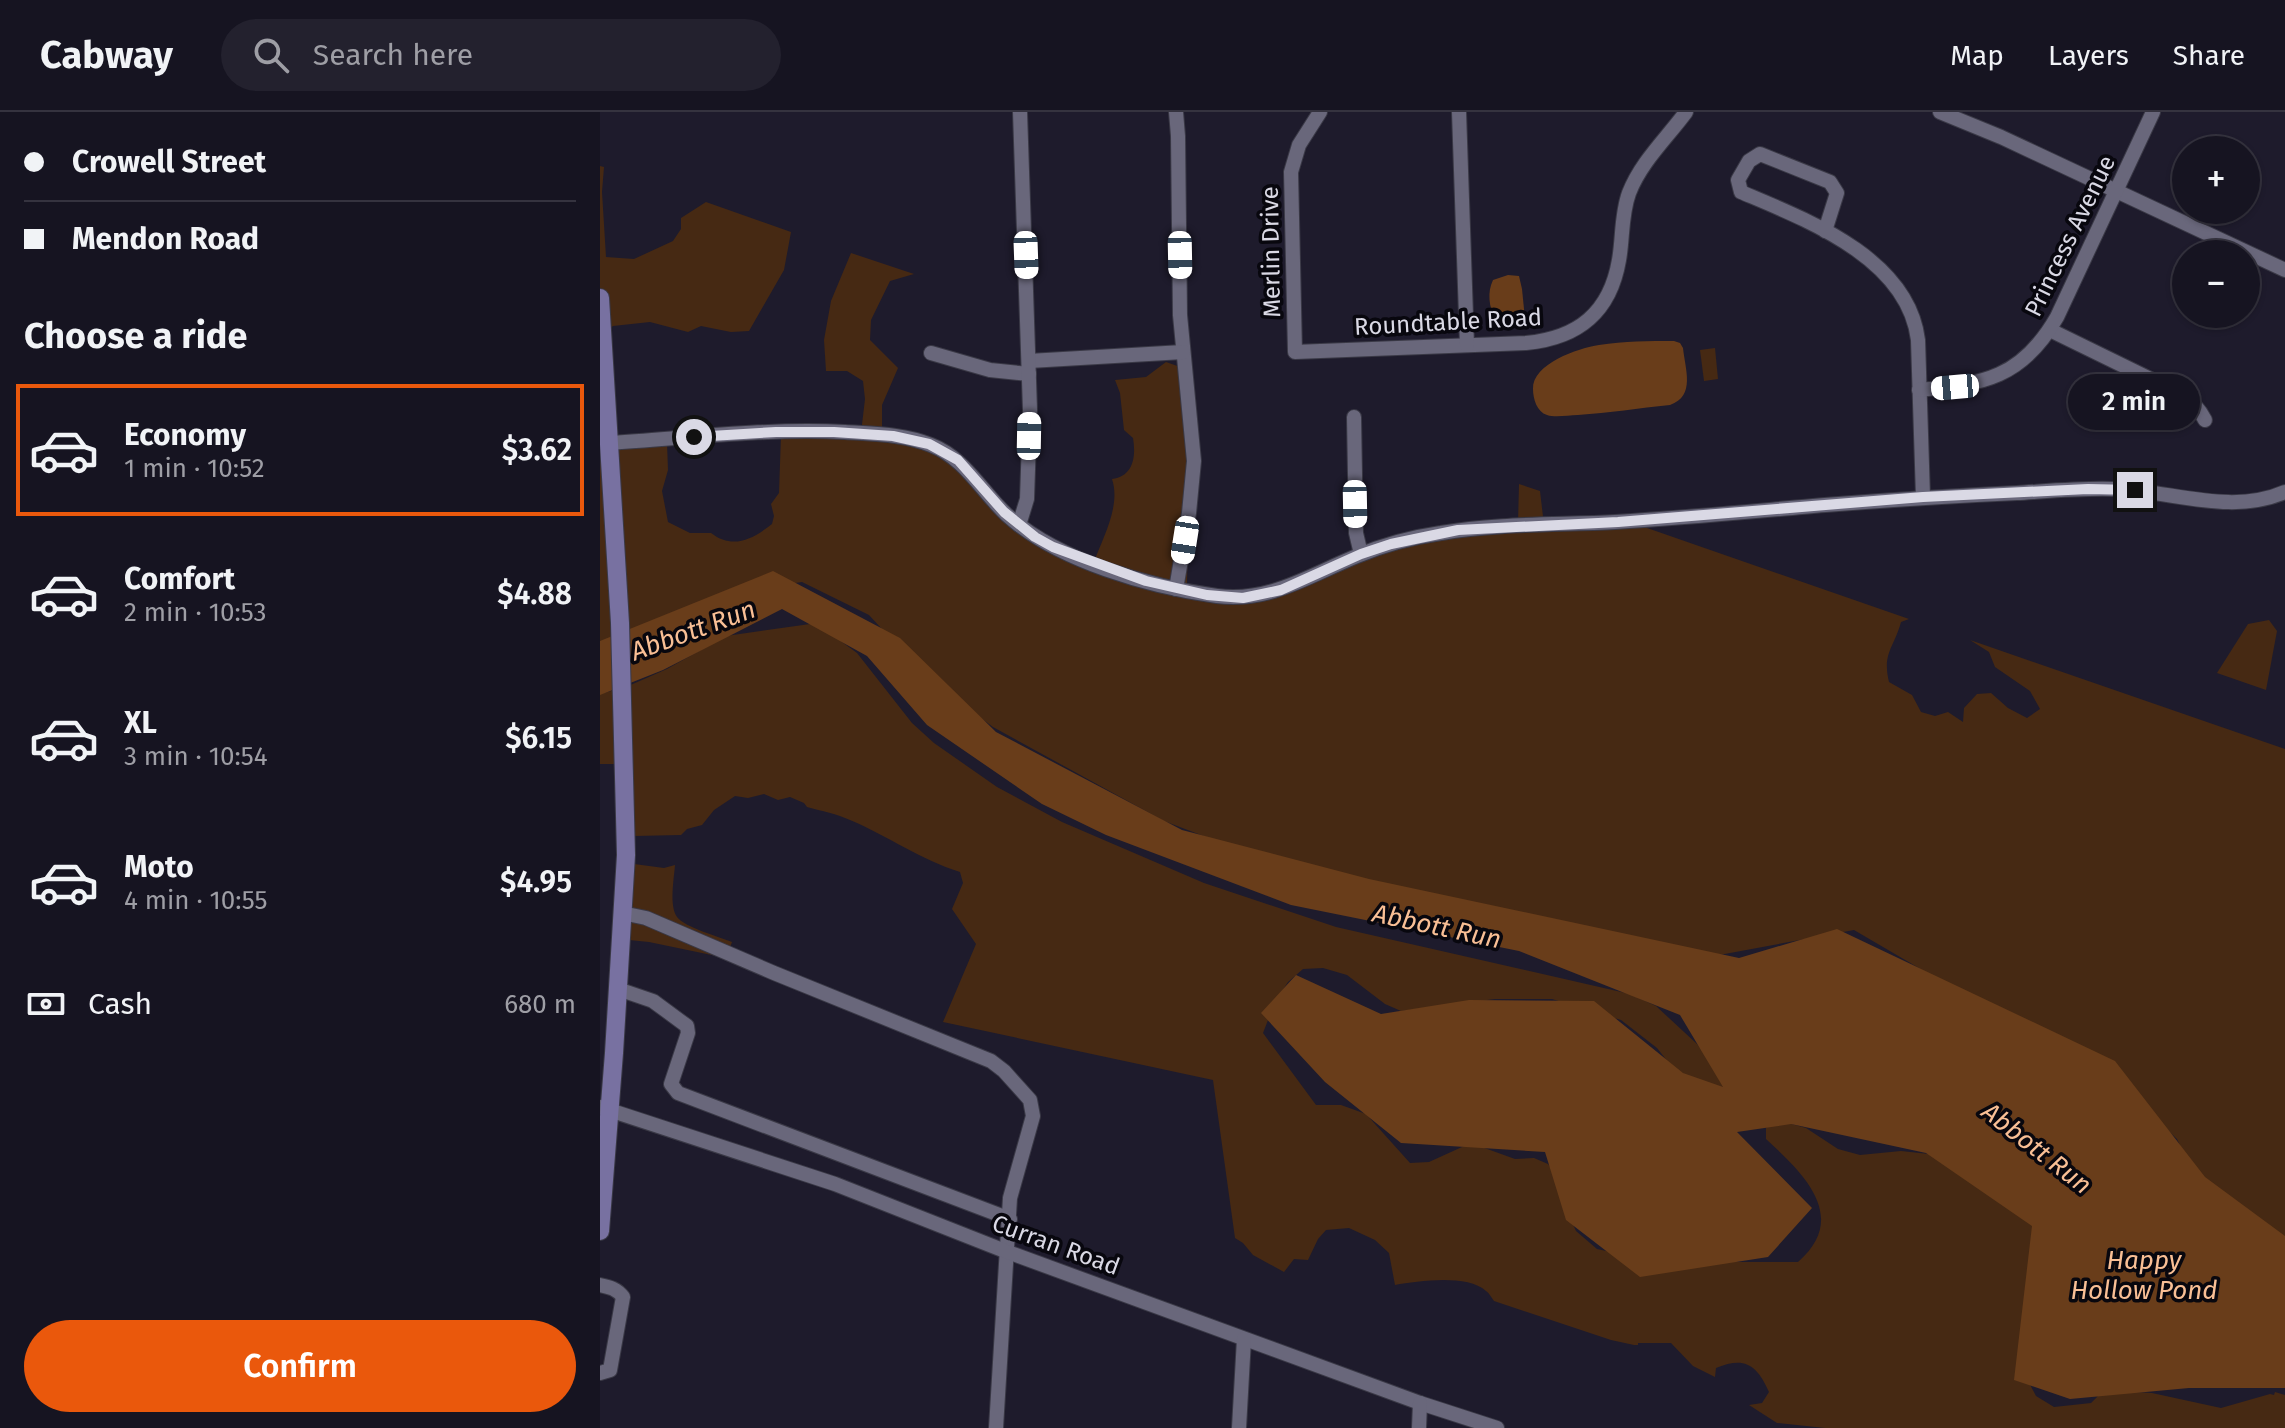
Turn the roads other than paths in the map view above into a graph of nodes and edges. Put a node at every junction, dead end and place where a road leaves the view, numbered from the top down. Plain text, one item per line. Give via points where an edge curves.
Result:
1 (1020, 112) edge
2 (1176, 112) edge
3 (1320, 112) edge
4 (1459, 112) edge
5 (1686, 112) edge
6 (1940, 112) edge
7 (2153, 112) edge
8 (2116, 191) junction
9 (1825, 231) junction
10 (2285, 270) edge
11 (600, 298) edge
12 (2050, 330) junction
13 (1467, 345) junction
14 (1183, 352) junction
15 (1295, 352) joint
16 (931, 353) dead end
17 (1029, 367) junction
18 (1919, 390) junction
19 (1354, 417) dead end
20 (2205, 420) dead end
21 (610, 443) junction
22 (2285, 492) edge
23 (1923, 497) junction
24 (1019, 525) junction
25 (1361, 554) junction
26 (1176, 589) junction
27 (622, 913) junction
28 (618, 989) junction
29 (605, 1109) edge
30 (1010, 1219) junction
31 (600, 1231) edge
32 (1005, 1251) junction
33 (600, 1285) edge
34 (1244, 1339) junction
35 (600, 1373) edge
36 (1420, 1403) junction
37 (996, 1428) edge
38 (1239, 1428) edge
39 (1419, 1428) edge
40 (1497, 1428) edge

1 - 17 street
2 - 14 street
3 - 15 street, Merlin Drive via 1299,145 1291,172
4 - 13 street
5 - 13 street, Roundtable Road via 1634,182 1625,207 1617,272 1591,319 1567,334 1540,341
6 - 8 street
7 - 8 street, Princess Avenue
8 - 10 street
8 - 12 street, Princess Avenue
9 - 9 street via 1837,193 1830,182 1760,154 1749,161 1738,180 1741,192
9 - 18 street via 1880,270 1911,312 1918,340
11 - 21 main road
12 - 18 street, Princess Avenue via 2019,364 1991,379
12 - 20 street via 2181,394
13 - 15 street, Roundtable Road
14 - 17 street
14 - 26 street via 1194,461
16 - 17 street via 990,370
17 - 24 street via 1027,499
18 - 23 street
19 - 25 street
21 - 24 street via 795,431 911,439 958,460
21 - 27 main road via 626,855
22 - 23 street via 2242,503 2112,489
23 - 25 street via 1458,530
24 - 26 street via 1069,554
25 - 26 street via 1262,596 1224,597
27 - 28 main road
27 - 30 street via 646,918 991,1061 1004,1071 1030,1100 1033,1116 1010,1198
28 - 29 main road
28 - 30 street via 653,1001 687,1026 671,1084 678,1093
29 - 31 main road
29 - 32 street, Curran Road via 835,1184
30 - 32 street
32 - 34 street, Curran Road
32 - 37 street
33 - 35 street via 623,1297 610,1370
34 - 36 street, Curran Road
34 - 38 street
36 - 39 street
36 - 40 street, Curran Road

